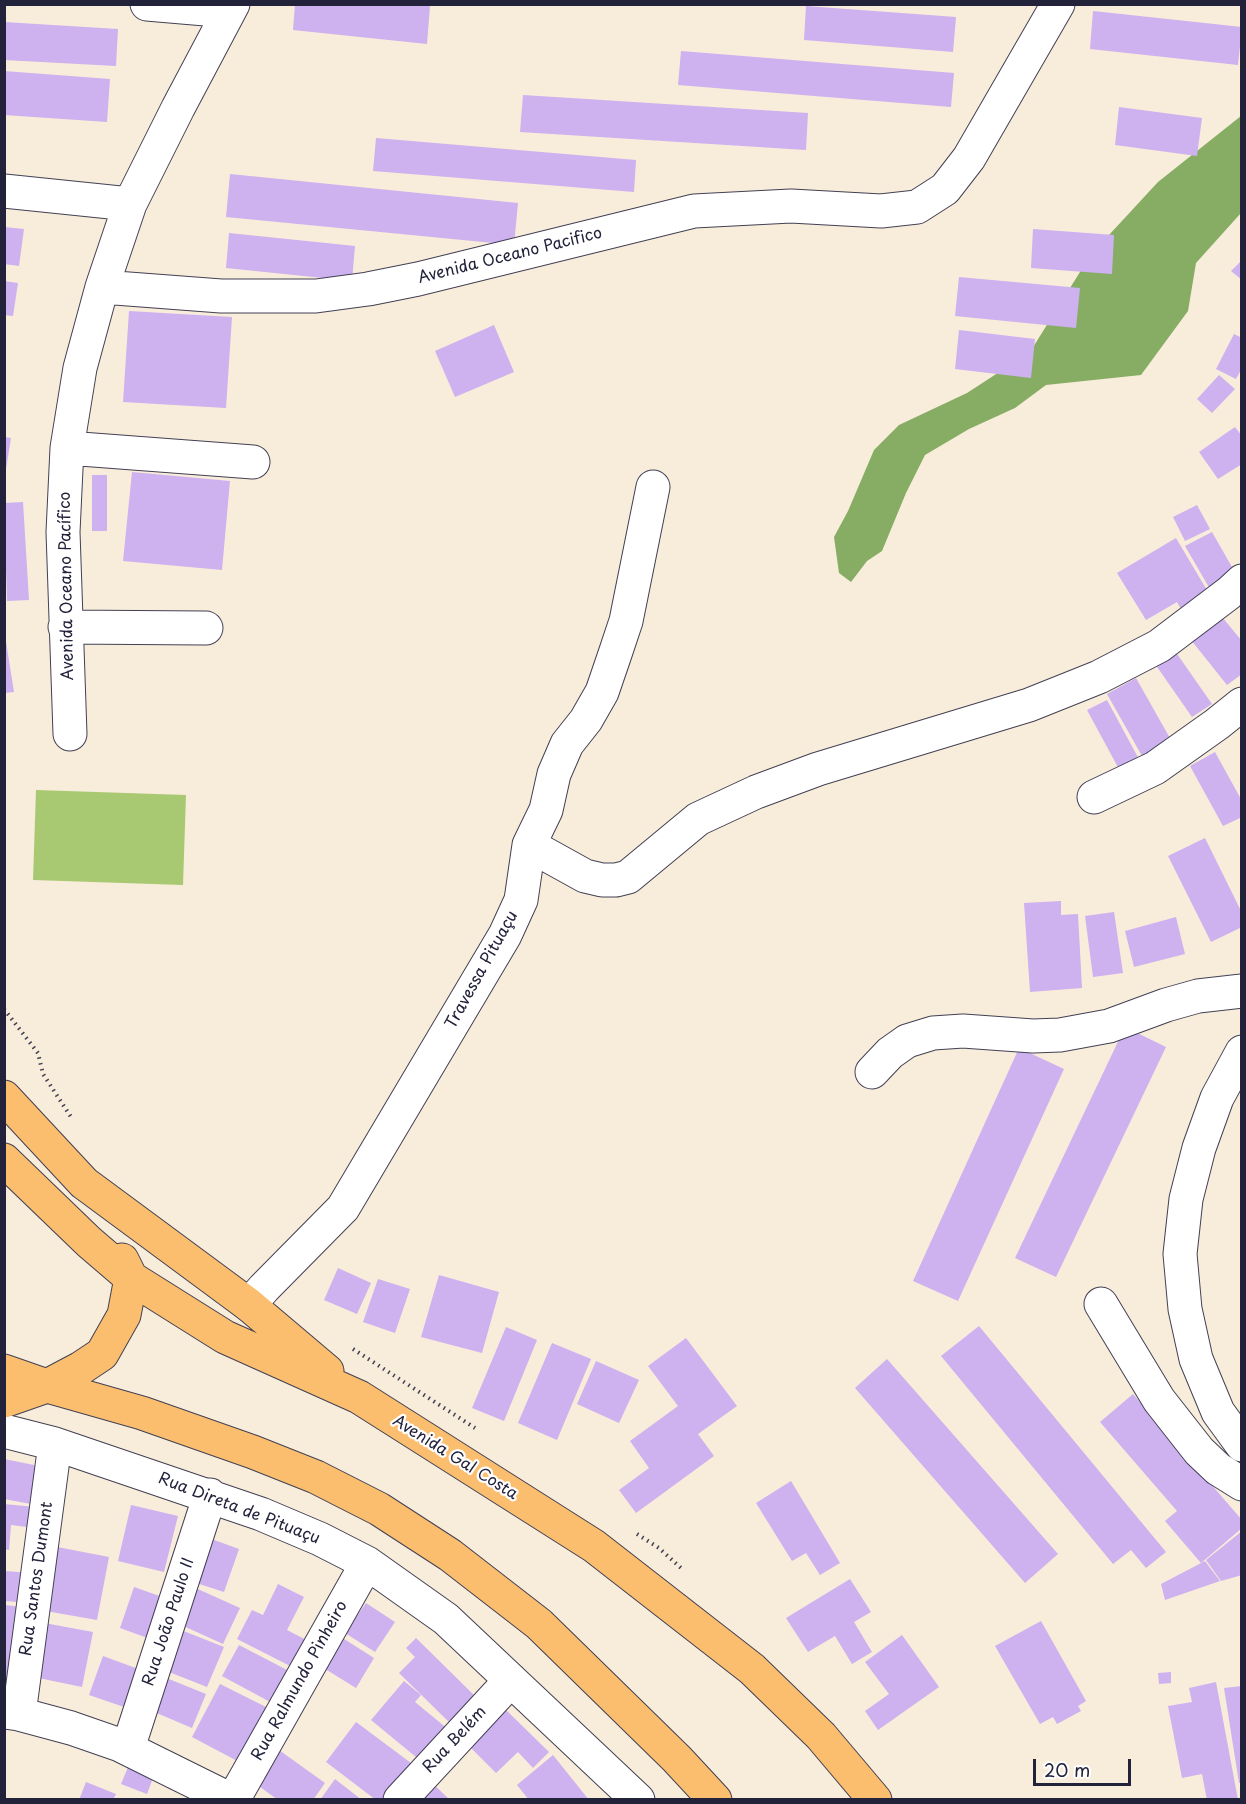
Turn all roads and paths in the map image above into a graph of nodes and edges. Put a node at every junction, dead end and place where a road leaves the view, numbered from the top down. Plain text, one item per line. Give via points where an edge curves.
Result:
1 (147, 4) edge
2 (1058, 4) edge
3 (231, 8) edge
4 (4, 191) edge
5 (130, 204) junction
6 (102, 287) junction
7 (68, 448) junction
8 (253, 462) dead end
9 (653, 487) dead end
10 (1242, 581) edge
11 (65, 627) junction
12 (206, 628) dead end
13 (1242, 704) edge
14 (70, 734) dead end
15 (1094, 797) dead end
16 (529, 845) junction
17 (1242, 991) edge
18 (4, 1009) edge
19 (1242, 1052) edge
20 (872, 1072) dead end
21 (4, 1097) edge
22 (76, 1125) dead end
23 (4, 1160) edge
24 (84, 1184) junction
25 (131, 1278) junction
26 (1101, 1304) dead end
27 (249, 1305) junction
28 (344, 1343) dead end
29 (4, 1371) edge
30 (47, 1386) junction
31 (359, 1397) junction
32 (4, 1401) edge
33 (4, 1431) edge
34 (479, 1431) dead end
35 (56, 1444) junction
36 (1242, 1445) edge
37 (1242, 1484) edge
38 (210, 1495) junction
39 (629, 1529) dead end
40 (367, 1563) junction
41 (685, 1572) dead end
42 (511, 1680) junction
43 (12, 1713) edge
44 (128, 1748) junction
45 (632, 1798) edge
46 (232, 1800) edge
47 (399, 1800) edge
48 (716, 1800) edge
49 (875, 1800) edge

1 - 3 street
2 - 6 street, Avenida Oceano Pacifico via 969,158 945,189 917,207 881,211 791,206 694,211 418,279 316,296 221,296
3 - 5 street, Avenida Oceano Pacífico
4 - 5 street
5 - 6 street, Avenida Oceano Pacífico
6 - 7 street, Avenida Oceano Pacífico via 80,368
7 - 8 street
7 - 11 street, Avenida Oceano Pacífico via 63,532
9 - 16 street, Travessa Pituaçu via 626,621 606,682 586,720 567,744 554,774 546,810
10 - 16 street via 1159,646 1100,677 1029,705 756,792 698,819 628,877 602,880 585,876
11 - 12 street
11 - 14 street, Avenida Oceano Pacífico
13 - 15 street via 1155,768
16 - 27 street, Travessa Pituaçu via 521,900 505,935 343,1208
17 - 20 street via 1198,996 1109,1026 1060,1035 933,1033 907,1041
18 - 22 path via 38,1053 43,1074
19 - 36 street via 1217,1098 1199,1148 1186,1199 1180,1254 1185,1309 1196,1359 1218,1412
21 - 24 main road
23 - 25 main road, Avenida Gal Costa
24 - 25 main road
24 - 27 main road
25 - 30 main road via 124,1315 102,1354
25 - 31 main road, Avenida Gal Costa via 225,1336
26 - 37 street via 1159,1400 1199,1451
27 - 31 main road
28 - 34 path
29 - 30 main road
30 - 32 main road
30 - 48 main road via 142,1413 253,1452 316,1477 379,1509 450,1555 539,1624
31 - 49 main road, Avenida Gal Costa via 594,1546 678,1611 752,1669 821,1736
33 - 35 street, Rua Direta de Pituaçu
35 - 38 street, Rua Direta de Pituaçu
35 - 43 street, Rua Santos Dumont
38 - 40 street, Rua Direta de Pituaçu via 311,1535
38 - 44 street, Rua João Paulo II
39 - 41 path via 659,1548
40 - 42 street, Rua Direta de Pituaçu via 446,1619
40 - 46 street, Rua Ralmundo Pinheiro
42 - 45 street, Rua Direta de Pituaçu
42 - 47 street, Rua Belém
43 - 44 street
44 - 46 street

